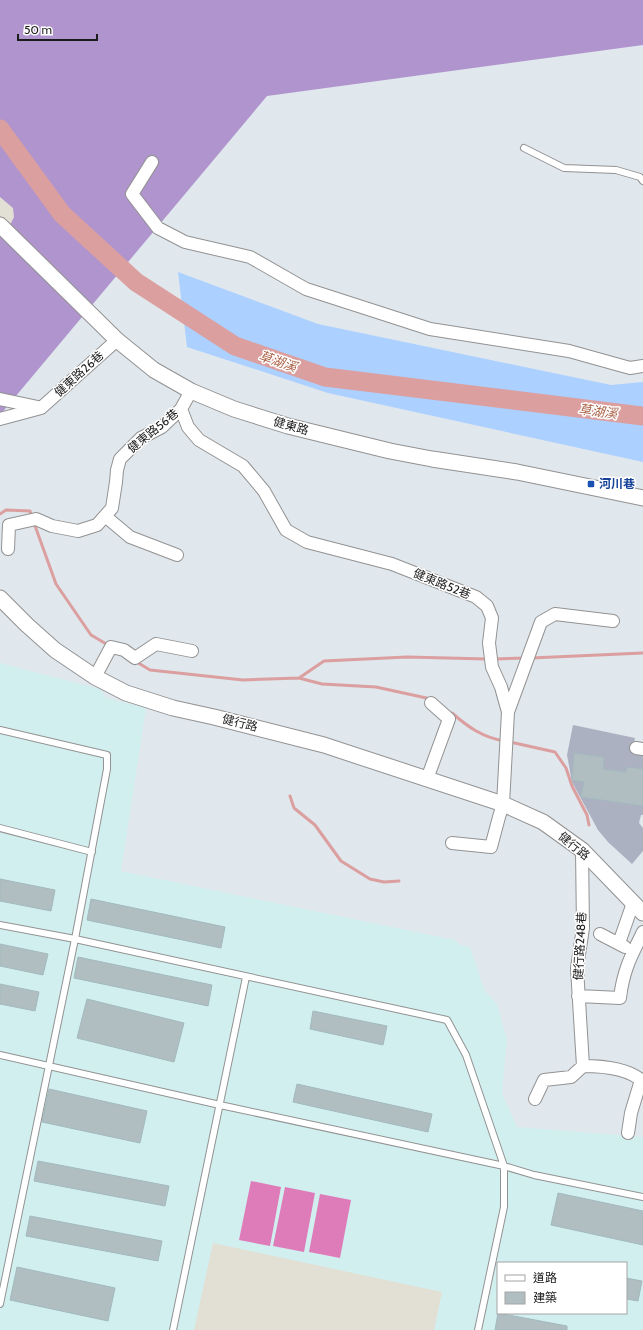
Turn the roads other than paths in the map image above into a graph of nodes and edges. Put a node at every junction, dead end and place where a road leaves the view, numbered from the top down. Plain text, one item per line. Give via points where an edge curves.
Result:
1 (524, 148) dead end
2 (152, 162) dead end
3 (643, 181) edge
4 (0, 225) edge
5 (117, 340) junction
6 (643, 366) edge
7 (191, 391) junction
8 (0, 399) edge
9 (41, 408) junction
10 (181, 409) junction
11 (0, 419) edge
12 (643, 498) edge
13 (105, 516) junction
14 (8, 549) dead end
15 (177, 555) dead end
16 (0, 598) edge
17 (613, 621) dead end
18 (192, 651) dead end
19 (95, 677) junction
20 (431, 703) dead end
21 (508, 712) junction
22 (0, 730) edge
23 (427, 779) junction
24 (504, 804) junction
25 (0, 828) edge
26 (452, 843) dead end
27 (582, 850) junction
28 (92, 852) junction
29 (638, 908) edge
30 (0, 925) edge
31 (643, 932) edge
32 (600, 934) dead end
33 (75, 939) junction
34 (619, 943) junction
35 (633, 952) junction
36 (246, 977) junction
37 (578, 996) junction
38 (0, 1055) edge
39 (49, 1066) junction
40 (583, 1066) junction
41 (642, 1081) edge
42 (535, 1100) dead end
43 (220, 1105) junction
44 (637, 1114) edge
45 (628, 1133) dead end
46 (504, 1166) junction
47 (643, 1197) edge
48 (0, 1304) edge
49 (172, 1330) edge
50 (478, 1330) edge

1 - 3 lane via 564,168 616,170 640,177
2 - 6 street via 132,194 158,228 184,242 250,257 306,289 430,329 569,350 630,368
4 - 5 street, 健東路
5 - 7 street, 健東路 via 154,370
5 - 9 street, 健東路26巷
7 - 10 street, 健東路56巷
7 - 12 street, 健東路 via 234,409 288,426 390,451 432,460 517,472
8 - 9 street
9 - 11 street, 健東路26巷
10 - 13 street, 健東路56巷 via 162,427 141,438 120,459 112,508
10 - 21 street, 健東路52巷 via 188,427 199,440 243,466 264,491 286,530 307,542 392,564 476,597 487,606 492,618 489,643 492,667
13 - 14 street, 健東路56巷 via 97,525 78,531 52,526 36,519 9,525
13 - 15 street via 130,537
16 - 19 street, 健行路 via 50,647
17 - 21 street via 554,614 541,622
18 - 19 street via 156,644 136,658 124,650 111,647
19 - 23 street, 健行路 via 126,693 147,700 324,745
20 - 23 street via 449,719
21 - 24 street
22 - 28 lane via 107,755 107,769
23 - 24 street, 健行路
24 - 26 street via 491,846
24 - 27 street, 健行路 via 543,822
25 - 28 lane
27 - 29 street, 健行路
27 - 37 street, 健行路248巷 via 583,928 577,968
28 - 33 lane
29 - 34 street, 健行路
30 - 33 lane
31 - 35 street
32 - 34 street
33 - 36 lane
33 - 39 lane
34 - 35 street
35 - 37 street via 627,965 620,998
36 - 43 lane
36 - 46 lane via 447,1020 466,1055
37 - 40 street, 健行路248巷
38 - 39 lane
39 - 43 lane
39 - 48 lane
40 - 41 street via 600,1066 629,1073
40 - 42 street via 571,1077 544,1080
41 - 44 street
43 - 46 lane
43 - 49 lane
44 - 45 street
46 - 47 lane via 534,1176
46 - 50 lane via 504,1207

